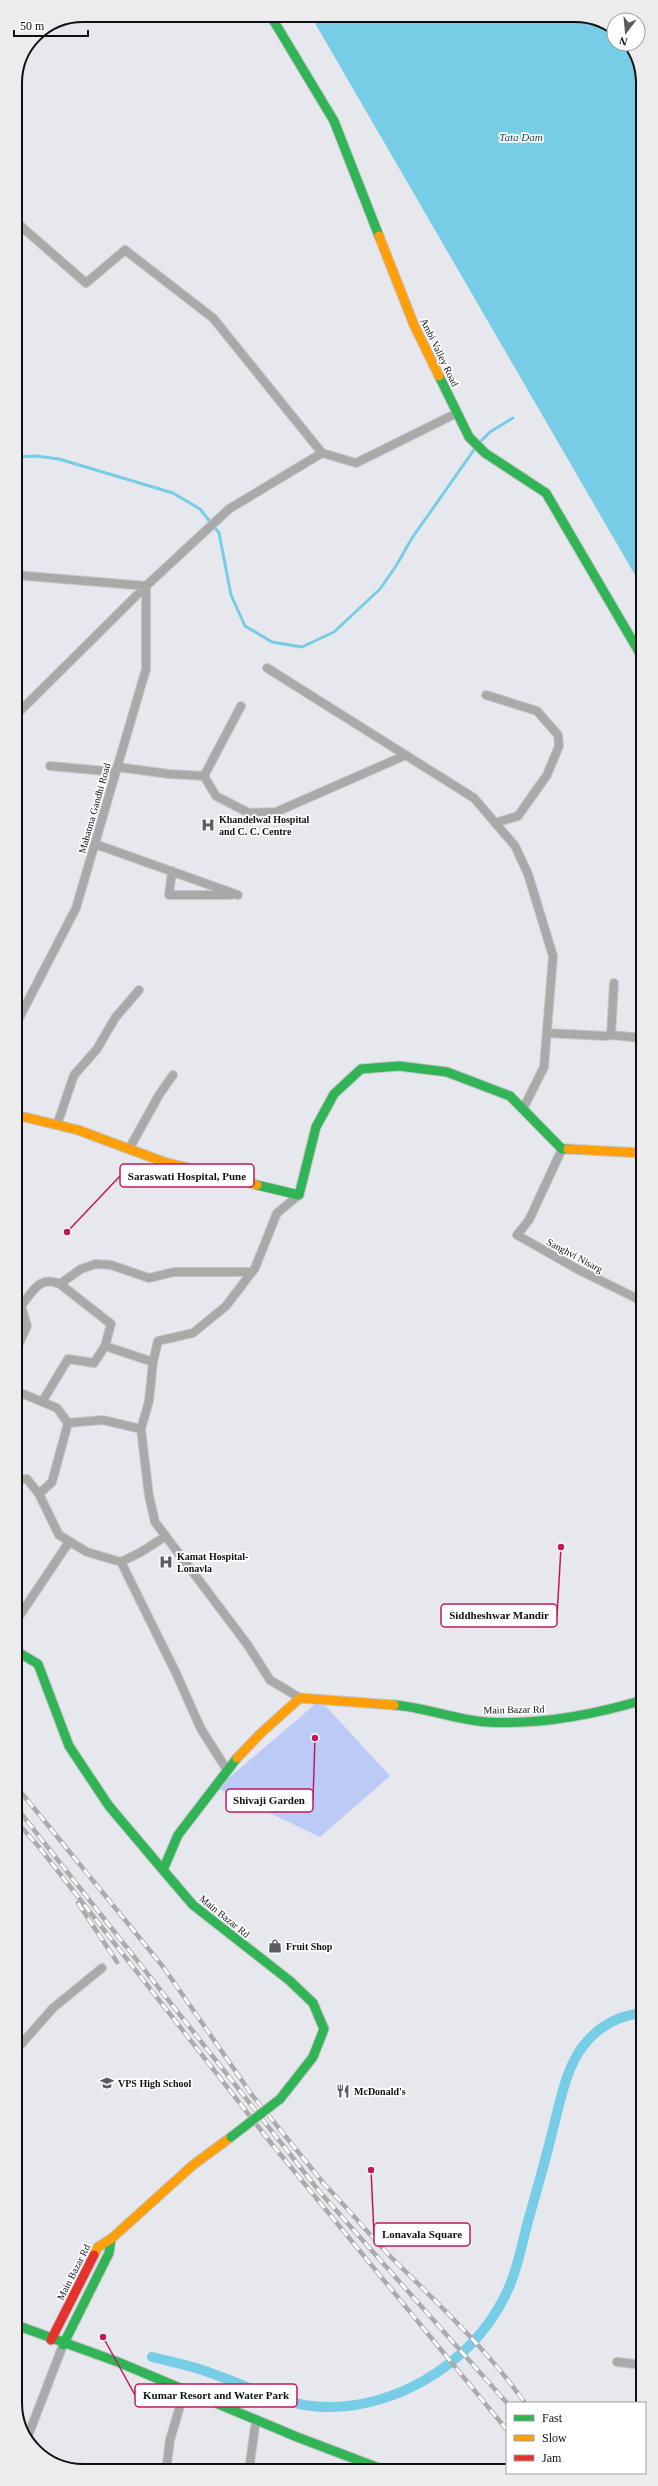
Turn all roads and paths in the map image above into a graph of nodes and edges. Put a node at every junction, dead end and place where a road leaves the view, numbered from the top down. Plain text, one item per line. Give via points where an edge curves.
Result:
1 (274, 22) edge
2 (22, 227) edge
3 (458, 413) junction
4 (322, 453) junction
5 (22, 576) edge
6 (146, 586) junction
7 (636, 647) edge
8 (267, 668) dead end
9 (486, 695) dead end
10 (241, 706) dead end
11 (22, 709) edge
12 (406, 755) junction
13 (50, 766) dead end
14 (117, 769) junction
15 (204, 776) junction
16 (495, 823) junction
17 (95, 844) junction
18 (172, 872) junction
19 (614, 983) dead end
20 (139, 990) dead end
21 (22, 1012) edge
22 (547, 1033) junction
23 (611, 1035) junction
24 (636, 1037) edge
25 (173, 1075) dead end
26 (523, 1109) junction
27 (22, 1116) edge
28 (57, 1125) junction
29 (129, 1149) junction
30 (562, 1149) junction
31 (636, 1153) edge
32 (299, 1195) junction
33 (252, 1272) junction
34 (60, 1284) junction
35 (636, 1298) edge
36 (22, 1301) edge
37 (22, 1312) edge
38 (22, 1337) edge
39 (106, 1346) junction
40 (153, 1362) junction
41 (22, 1394) edge
42 (42, 1402) junction
43 (68, 1423) junction
44 (141, 1429) junction
45 (22, 1479) edge
46 (39, 1494) junction
47 (166, 1536) junction
48 (69, 1542) junction
49 (121, 1562) junction
50 (22, 1612) edge
51 (22, 1655) edge
52 (300, 1698) junction
53 (636, 1702) edge
54 (227, 1770) junction
55 (163, 1870) junction
56 (102, 1968) dead end
57 (22, 2043) edge
58 (111, 2239) junction
59 (22, 2327) edge
60 (22, 2332) edge
61 (52, 2338) junction
62 (64, 2343) junction
63 (617, 2362) dead end
64 (636, 2364) edge
65 (183, 2396) junction
66 (256, 2427) junction
67 (30, 2432) edge
68 (167, 2464) edge
69 (250, 2464) edge
70 (347, 2464) edge
71 (368, 2464) edge

1 - 3 main road, Ambi Valley Road via 334,121 414,325
2 - 4 street via 86,283 125,250 213,318
3 - 4 street via 356,463
3 - 7 main road, Ambi Valley Road via 469,437 485,453 546,493
4 - 6 street via 229,509
5 - 6 street
6 - 11 street
6 - 14 street, Mahatma Gandhi Road via 146,668
8 - 12 street
9 - 16 street via 537,711 558,735 559,746 547,775 518,816
10 - 15 street
12 - 15 street via 276,812 249,813 216,796
12 - 16 street via 474,798
13 - 14 street
14 - 15 street
14 - 17 street, Mahatma Gandhi Road
16 - 22 street via 515,846 528,874 553,956
17 - 18 street
17 - 21 street, Mahatma Gandhi Road via 76,908
18 - 18 street via 194,879 238,895 169,895
19 - 23 street
20 - 28 street via 115,1018 96,1049 74,1075
22 - 23 street
22 - 26 street via 544,1067
23 - 24 street
25 - 29 street
26 - 30 main road
26 - 32 main road via 510,1096 446,1072 399,1066 361,1069 334,1094 316,1127
27 - 28 main road
28 - 29 main road
29 - 32 main road via 164,1162
30 - 31 main road
30 - 35 street, Sanghvi Nisarg via 529,1220 517,1235
32 - 33 street via 277,1213
33 - 34 street via 174,1272 149,1278 111,1265 96,1264 81,1270
33 - 40 street via 226,1306 194,1333 158,1340
34 - 36 street via 53,1281 39,1284
34 - 39 street via 112,1324
37 - 38 street via 27,1326
39 - 40 street
39 - 42 street via 94,1362 68,1359 58,1371
40 - 44 street via 149,1401
41 - 42 street
42 - 43 street via 57,1408
43 - 44 street via 103,1420
43 - 46 street via 52,1482
44 - 47 street via 149,1496 155,1522
45 - 46 street via 27,1479
46 - 48 street via 59,1535
47 - 49 street
47 - 52 street via 247,1644 270,1680
48 - 49 street via 86,1552
48 - 50 street
49 - 54 street via 201,1729
51 - 55 main road via 38,1664 69,1746 109,1806
52 - 53 main road, Main Bazar Rd via 407,1706 486,1722 544,1721 619,1708
52 - 54 main road via 241,1753
54 - 55 main road via 217,1788 183,1825
55 - 58 main road, Main Bazar Rd, bridge via 193,1905 290,1981 313,2003 324,2029 313,2057 280,2099 193,2165
56 - 57 street via 53,2008
58 - 61 main road, Main Bazar Rd via 98,2247
58 - 62 main road via 109,2253
59 - 61 main road
60 - 61 main road
61 - 62 main road
62 - 65 main road
62 - 67 street
62 - 71 main road
63 - 64 street
65 - 66 main road
65 - 68 street via 170,2440
66 - 69 street
66 - 70 main road

